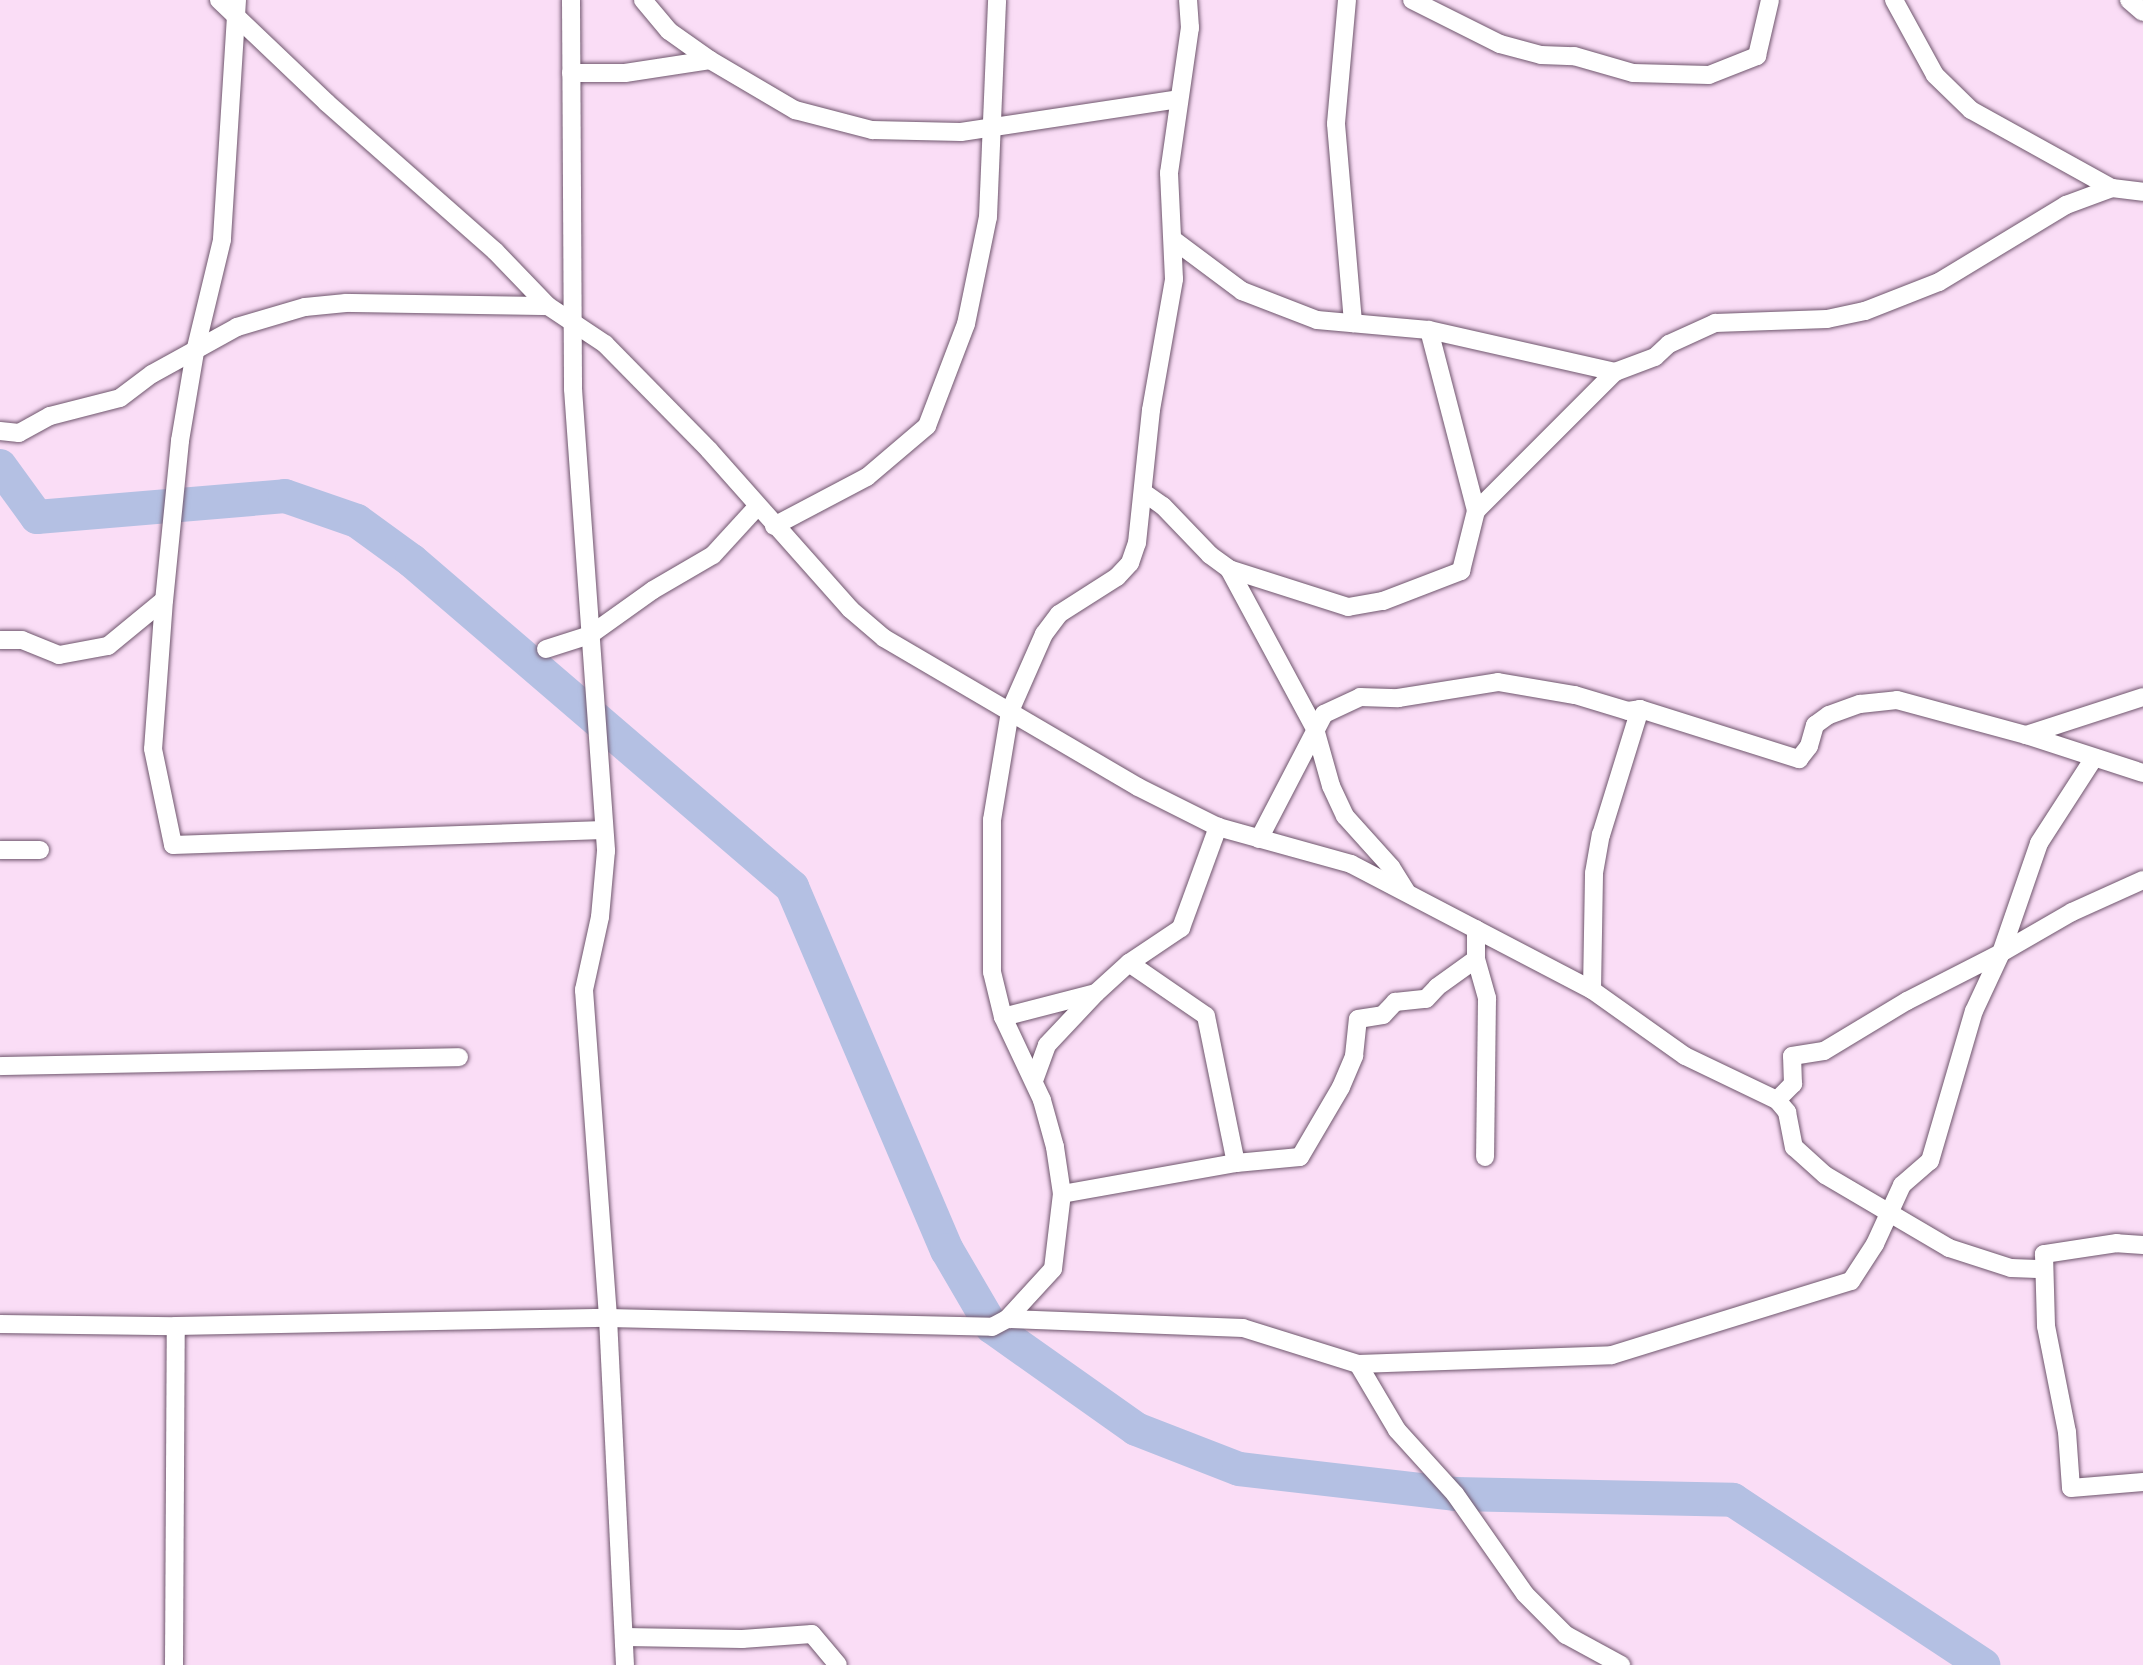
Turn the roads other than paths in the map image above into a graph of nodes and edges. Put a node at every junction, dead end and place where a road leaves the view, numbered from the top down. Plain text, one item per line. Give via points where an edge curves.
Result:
1 (219, 0) edge
2 (571, 0) edge
3 (643, 0) edge
4 (997, 0) edge
5 (1188, 0) edge
6 (1347, 0) edge
7 (1412, 0) edge
8 (1770, 0) edge
9 (1894, 0) edge
10 (2129, 0) edge
11 (236, 9) edge
12 (2143, 12) edge
13 (710, 60) junction
14 (571, 73) junction
15 (1179, 99) junction
16 (993, 127) junction
17 (2112, 188) junction
18 (2143, 192) edge
19 (1175, 241) junction
20 (548, 306) junction
21 (1353, 323) junction
22 (573, 324) junction
23 (1429, 330) junction
24 (195, 352) junction
25 (1615, 372) junction
26 (0, 431) edge
27 (1143, 492) junction
28 (757, 507) junction
29 (1476, 511) junction
30 (774, 526) junction
31 (1229, 569) junction
32 (164, 600) junction
33 (590, 635) junction
34 (0, 640) edge
35 (546, 649) dead end
36 (2142, 692) edge
37 (1640, 709) junction
38 (1010, 711) junction
39 (1315, 729) junction
40 (2026, 735) junction
41 (2094, 758) junction
42 (2143, 773) edge
43 (1218, 827) junction
44 (604, 830) junction
45 (1259, 839) junction
46 (0, 850) edge
47 (40, 850) dead end
48 (2143, 880) edge
49 (1406, 891) junction
50 (1476, 929) junction
51 (2001, 953) junction
52 (1476, 959) junction
53 (1129, 963) junction
54 (1592, 990) junction
55 (1096, 993) junction
56 (1003, 1017) junction
57 (459, 1057) dead end
58 (0, 1066) edge
59 (1035, 1078) junction
60 (1777, 1100) junction
61 (1485, 1157) dead end
62 (1236, 1163) junction
63 (1062, 1194) junction
64 (1889, 1210) junction
65 (2143, 1245) edge
66 (2044, 1269) junction
67 (608, 1318) junction
68 (1007, 1319) junction
69 (0, 1324) edge
70 (176, 1326) junction
71 (1358, 1364) junction
72 (2143, 1482) edge
73 (625, 1637) junction
74 (174, 1665) edge
75 (625, 1665) edge
76 (838, 1665) edge
77 (1621, 1665) edge

1 - 11 street
2 - 14 street
3 - 13 street via 669,31
4 - 16 street
5 - 15 street via 1190,28
6 - 21 street via 1336,124
7 - 8 street via 1500,44 1541,55 1574,56 1633,73 1709,75 1757,56
9 - 17 street via 1935,75 1971,110
10 - 12 street
11 - 20 street
11 - 24 street via 222,240
13 - 14 street via 625,73
13 - 16 street via 795,110 872,130 961,132
14 - 22 street
15 - 16 street
15 - 19 street via 1169,173
16 - 30 street via 988,217 966,324 927,426 867,477
17 - 18 street
17 - 25 street via 2066,205 1939,282 1865,311 1827,319 1715,323 1669,344 1655,357
19 - 21 street via 1242,291 1317,320
19 - 27 street
20 - 22 street
20 - 24 street via 305,307 253,320
21 - 23 street
22 - 28 street via 605,344
22 - 33 street
23 - 25 street
23 - 29 street
24 - 26 street via 120,398 50,416 19,433
24 - 32 street via 173,492
25 - 29 street
27 - 31 street
27 - 38 street via 1142,522 1130,563 1059,614 1044,634
28 - 30 street
28 - 33 street via 713,555
29 - 31 street via 1461,571 1383,601 1348,607
30 - 38 street via 884,638
31 - 39 street
32 - 34 street via 108,646 59,655 22,640
32 - 44 street via 153,749 173,845
33 - 35 street
33 - 44 street
36 - 40 street
37 - 39 street via 1628,711 1575,695 1498,682 1398,698 1360,697 1324,714
37 - 40 street via 1799,759 1815,725 1829,715 1860,704 1897,700
37 - 54 street via 1594,873
38 - 43 street via 1138,787
38 - 56 street via 992,820 992,972
39 - 45 street
39 - 49 street via 1345,816
40 - 41 street
41 - 42 street
41 - 51 street via 2039,843
43 - 45 street
43 - 53 street via 1181,928
44 - 67 street via 605,880 584,990
45 - 49 street via 1351,864
46 - 47 street
48 - 51 street via 2072,912
49 - 50 street
50 - 52 street
50 - 54 street
51 - 60 street via 1824,1051 1792,1056 1793,1084
51 - 64 street via 1974,1011 1930,1161 1902,1185
52 - 61 street via 1487,998
52 - 62 street via 1426,999 1395,1002 1383,1015 1358,1019 1354,1056 1300,1157
53 - 55 street
53 - 62 street via 1206,1016
54 - 60 street via 1685,1056
55 - 56 street
55 - 59 street via 1047,1045
56 - 59 street
57 - 58 street
59 - 63 street
60 - 64 street via 1787,1112 1794,1147 1825,1175
62 - 63 street
63 - 68 street via 1053,1269
64 - 66 street via 1949,1248 2011,1268
64 - 71 street via 1851,1281 1612,1355
65 - 66 street via 2117,1243 2044,1254
66 - 72 street via 2046,1326 2067,1432 2071,1488
67 - 68 street via 992,1327
67 - 70 street
67 - 73 street
68 - 71 street via 1243,1328
69 - 70 street
70 - 74 street
71 - 77 street via 1397,1430 1455,1494 1525,1594 1566,1635
73 - 75 street
73 - 76 street via 812,1634

